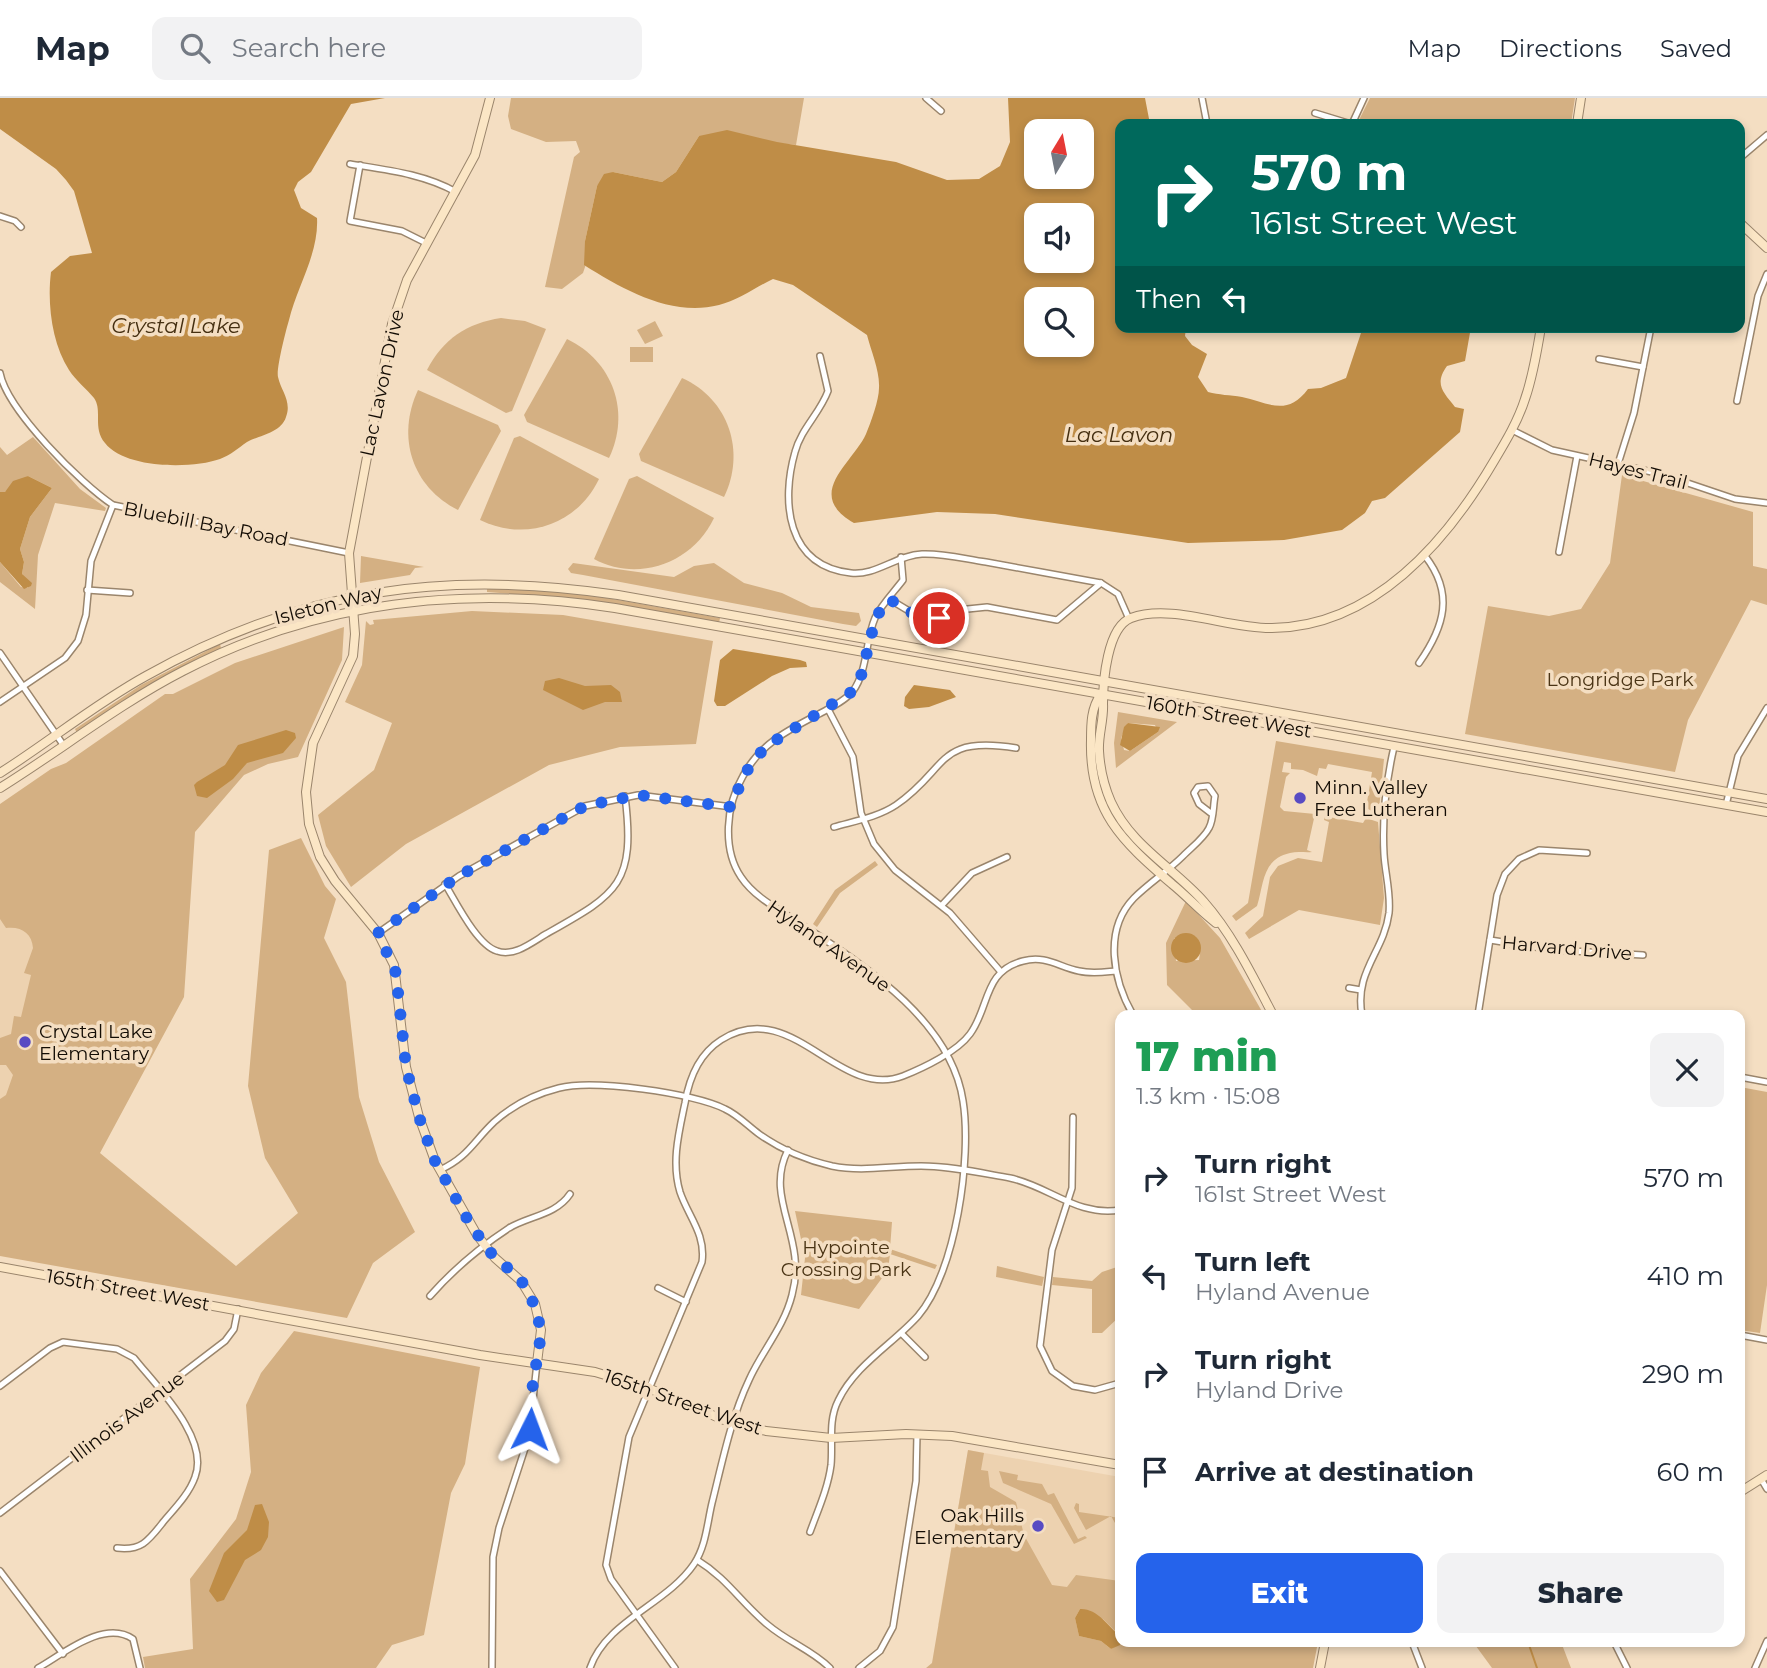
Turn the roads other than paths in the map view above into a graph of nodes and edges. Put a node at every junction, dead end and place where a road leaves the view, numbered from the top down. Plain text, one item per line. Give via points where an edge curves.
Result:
1 (490, 98) edge
2 (926, 98) edge
3 (1202, 98) edge
4 (1364, 98) edge
5 (1581, 98) edge
6 (941, 111) dead end
7 (1315, 113) dead end
8 (1206, 119) edge
9 (1335, 119) edge
10 (1354, 119) edge
11 (1578, 119) edge
12 (1767, 135) edge
13 (1745, 154) edge
14 (350, 164) dead end
15 (360, 165) junction
16 (456, 192) junction
17 (0, 216) edge
18 (21, 227) dead end
19 (1745, 228) edge
20 (426, 243) junction
21 (1767, 248) edge
22 (1767, 274) edge
23 (1540, 333) edge
24 (1650, 333) edge
25 (820, 356) dead end
26 (1599, 359) dead end
27 (1643, 367) junction
28 (0, 376) edge
29 (1737, 401) dead end
30 (1512, 430) junction
31 (1577, 456) junction
32 (1618, 464) junction
33 (1767, 503) edge
34 (113, 505) junction
35 (1559, 552) dead end
36 (349, 553) junction
37 (1424, 556) junction
38 (901, 557) junction
39 (1101, 583) junction
40 (87, 590) junction
41 (130, 593) dead end
42 (889, 599) junction
43 (352, 603) junction
44 (695, 609) joint
45 (1129, 619) junction
46 (691, 622) joint
47 (869, 640) junction
48 (0, 653) edge
49 (866, 653) junction
50 (1419, 663) dead end
51 (1104, 681) junction
52 (23, 687) junction
53 (1101, 694) junction
54 (0, 702) edge
55 (1767, 708) edge
56 (828, 709) junction
57 (57, 735) junction
58 (64, 746) junction
59 (1394, 747) junction
60 (1016, 748) dead end
61 (0, 773) edge
62 (0, 788) edge
63 (1728, 792) junction
64 (625, 796) junction
65 (1767, 799) edge
66 (1726, 805) junction
67 (732, 807) junction
68 (1767, 812) edge
69 (1212, 814) junction
70 (862, 819) junction
71 (834, 827) dead end
72 (1587, 853) dead end
73 (1007, 857) dead end
74 (1170, 869) junction
75 (1161, 876) junction
76 (445, 884) junction
77 (942, 905) junction
78 (1220, 926) junction
79 (378, 933) junction
80 (1490, 940) junction
81 (1643, 955) dead end
82 (1116, 971) junction
83 (1001, 972) junction
84 (1349, 988) dead end
85 (1361, 990) junction
86 (1131, 1010) edge
87 (1270, 1010) edge
88 (1362, 1010) edge
89 (1479, 1010) edge
90 (944, 1053) junction
91 (1745, 1078) edge
92 (1767, 1082) edge
93 (685, 1098) junction
94 (1073, 1117) dead end
95 (788, 1150) junction
96 (440, 1170) junction
97 (964, 1171) junction
98 (570, 1194) dead end
99 (1068, 1203) junction
100 (1115, 1210) edge
101 (485, 1245) junction
102 (0, 1267) edge
103 (659, 1288) dead end
104 (430, 1296) dead end
105 (686, 1301) junction
106 (238, 1310) junction
107 (901, 1333) junction
108 (1745, 1336) edge
109 (1767, 1340) edge
110 (925, 1357) dead end
111 (537, 1363) junction
112 (1115, 1384) edge
113 (0, 1386) edge
114 (648, 1388) junction
115 (160, 1391) junction
116 (735, 1423) junction
117 (917, 1434) junction
118 (831, 1438) junction
119 (1115, 1464) edge
120 (1764, 1477) edge
121 (1745, 1489) edge
122 (1767, 1489) edge
123 (0, 1513) edge
124 (810, 1532) dead end
125 (117, 1548) dead end
126 (696, 1560) junction
127 (0, 1571) edge
128 (639, 1615) junction
129 (1767, 1641) edge
130 (1324, 1647) edge
131 (1414, 1647) edge
132 (1619, 1647) edge
133 (62, 1654) junction
134 (38, 1668) edge
135 (140, 1668) edge
136 (492, 1668) edge
137 (590, 1668) edge
138 (675, 1668) edge
139 (830, 1668) edge
140 (859, 1668) edge
141 (1320, 1668) edge
142 (1422, 1668) edge
143 (1627, 1668) edge
144 (1755, 1668) edge

1 - 16 street, Lac Lavon Drive via 481,140
2 - 6 street
3 - 8 street
4 - 10 street
5 - 11 street
7 - 9 street
12 - 13 street
14 - 15 street
15 - 16 street via 425,179
15 - 20 street via 350,221 402,231
16 - 20 street, Lac Lavon Drive
17 - 18 street
19 - 21 street
20 - 36 street, Lac Lavon Drive via 407,279 392,324
22 - 29 street via 1758,296
23 - 30 street via 1529,386
24 - 27 street
25 - 38 street via 828,391 795,452 788,500 791,527 811,555 841,571 864,572
26 - 27 street
27 - 32 street
28 - 34 street, Bluebill Bay Road via 17,409 80,479
30 - 31 street, Hayes Trail via 1552,450
30 - 37 street via 1471,501
31 - 32 street, Hayes Trail
31 - 35 street
32 - 33 street, Hayes Trail via 1735,499
34 - 36 street, Bluebill Bay Road
34 - 40 street via 93,554
36 - 43 street, Lac Lavon Drive
37 - 45 street via 1363,601 1302,625 1244,628 1161,612
37 - 50 street via 1438,573 1444,596 1436,638
38 - 39 street via 940,554
38 - 42 street, Hyland Avenue via 903,580
39 - 42 street via 1057,620 987,607 958,610 939,618 922,616
39 - 45 street via 1118,594
40 - 41 street
40 - 52 street via 84,623 74,647
42 - 47 street, Hyland Avenue via 876,617
43 - 44 street, Isleton Way via 434,585 520,583
43 - 46 street, Isleton Way via 503,596 589,604
43 - 57 street, Isleton Way via 269,619 213,641 133,684
43 - 58 street, Isleton Way via 184,670
43 - 79 street, Lac Lavon Drive via 353,656 311,750 305,787 307,813 331,875
44 - 47 street, 160th Street West
45 - 51 street via 1113,638
46 - 49 street, 160th Street West
47 - 49 street, Hyland Avenue
47 - 51 street, 160th Street West
48 - 52 street
49 - 53 street, 160th Street West
49 - 56 street, Hyland Avenue via 853,691
51 - 53 street
51 - 63 street, 160th Street West
52 - 54 street
52 - 57 street
53 - 59 street, 160th Street West
53 - 74 street via 1104,705 1098,748 1107,791 1132,834
53 - 75 street via 1094,704 1091,735 1097,790 1118,834
55 - 63 street via 1738,756
56 - 67 street, Hyland Avenue via 765,747 743,776
56 - 70 street via 853,757
57 - 58 street
57 - 61 street, Isleton Way
58 - 62 street, Isleton Way
59 - 66 street, 160th Street West
59 - 85 street via 1383,836 1389,911
60 - 70 street via 978,745 949,755 898,804
63 - 65 street, 160th Street West
63 - 66 street
64 - 67 street via 661,796
64 - 76 street via 569,813
64 - 76 street via 626,846 614,890 599,904 520,949 504,953 487,947
66 - 68 street, 160th Street West
67 - 90 street, Hyland Avenue via 730,853 748,886 882,980 924,1023
69 - 69 street via 1213,790 1198,787 1196,800
69 - 74 street via 1207,831
70 - 71 street
70 - 77 street via 889,864
72 - 80 street via 1539,850 1511,866 1498,889
73 - 77 street via 972,873
74 - 75 street
74 - 78 street
75 - 78 street
75 - 82 street via 1135,897 1120,920 1114,946
76 - 79 street
77 - 83 street
78 - 87 street
79 - 96 street, Lac Lavon Drive via 396,973 410,1082
80 - 81 street, Harvard Drive via 1554,950
80 - 89 street
82 - 83 street via 1081,972 1038,959
82 - 86 street
83 - 90 street via 987,991 972,1031
84 - 85 street
85 - 88 street
90 - 93 street via 903,1076 875,1079 783,1033 756,1028 734,1033 714,1045 692,1074
90 - 97 street, Hyland Avenue via 964,1101
91 - 92 street
93 - 95 street via 726,1109
93 - 96 street via 593,1084 552,1090 509,1110 465,1156
93 - 105 street via 676,1175 701,1237 703,1255
94 - 99 street via 1073,1179
95 - 97 street via 848,1168 921,1166
95 - 116 street via 778,1186 795,1247 794,1289 783,1320 748,1381
96 - 101 street, Lac Lavon Drive
97 - 99 street via 1022,1182
97 - 107 street, Hyland Avenue via 941,1279 922,1311
98 - 101 street via 555,1209 519,1223
99 - 100 street
99 - 112 street via 1052,1250 1040,1327 1041,1352 1056,1375 1073,1386 1095,1390
101 - 104 street
101 - 111 street, Lac Lavon Drive via 521,1280 535,1304 541,1330
102 - 106 street, 165th Street West
103 - 105 street
105 - 114 street
106 - 111 street, 165th Street West
106 - 115 street, Illinois Avenue via 228,1339
107 - 110 street
107 - 118 street, Hyland Avenue via 846,1386 833,1415
108 - 109 street
111 - 114 street, 165th Street West via 609,1375
111 - 136 street via 529,1436 493,1557
113 - 115 street via 50,1348 69,1342 126,1353
114 - 116 street, 165th Street West
114 - 128 street via 625,1453 606,1565 611,1579
115 - 123 street, Illinois Avenue
115 - 125 street via 194,1438 197,1473 146,1544 132,1550
116 - 118 street, 165th Street West
116 - 126 street
117 - 118 street, 165th Street West
117 - 119 street, 165th Street West via 970,1438
117 - 140 street via 916,1481 893,1627 880,1651
118 - 124 street, Hyland Avenue via 828,1484
120 - 121 street
120 - 122 street
126 - 128 street via 683,1579
126 - 139 street via 728,1581 768,1625
127 - 133 street
128 - 137 street via 602,1644
128 - 138 street
129 - 144 street
130 - 141 street
131 - 142 street
132 - 143 street
133 - 134 street
133 - 135 street via 89,1638 122,1634 137,1646

